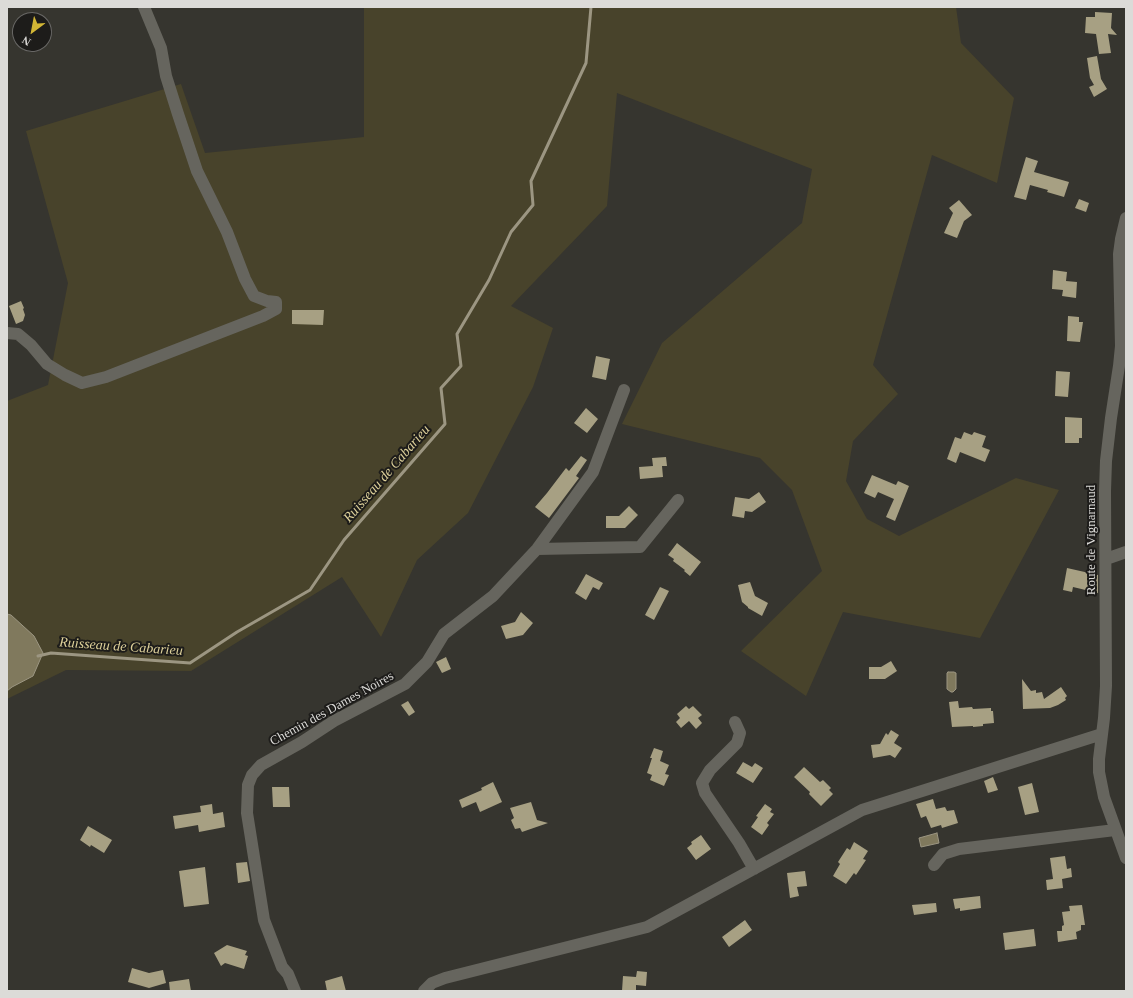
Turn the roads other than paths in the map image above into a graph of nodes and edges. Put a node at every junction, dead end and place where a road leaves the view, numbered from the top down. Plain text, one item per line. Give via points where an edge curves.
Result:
1 (144, 7) edge
2 (1126, 218) edge
3 (1123, 322) edge
4 (7, 333) edge
5 (624, 390) dead end
6 (678, 500) dead end
7 (537, 548) junction
8 (1126, 552) edge
9 (1106, 559) junction
10 (735, 722) dead end
11 (1102, 734) junction
12 (1115, 830) junction
13 (1126, 858) edge
14 (934, 865) dead end
15 (754, 869) junction
16 (296, 991) edge
17 (424, 991) edge

1 - 4 street via 161,48 166,76 197,171 254,296 276,302 276,309 106,377 82,383 47,364 18,334
2 - 3 street, Route de Vignarnaud via 1119,254
3 - 9 street, Route de Vignarnaud via 1106,461
5 - 7 street, Chemin des Dames Noires via 593,472
6 - 7 street via 640,547
7 - 16 street, Chemin des Dames Noires via 493,596 444,634 426,662 405,684 334,721 261,765 252,775 248,785 247,813 264,920 282,967
8 - 9 street
9 - 11 street, Route de Vignarnaud via 1106,686
10 - 15 street via 740,733 738,743 710,770 702,783 705,793
11 - 12 street, Route de Vignarnaud via 1099,772
11 - 15 street via 862,810
12 - 13 street, Route de Vignarnaud
12 - 14 street via 959,849 943,854
15 - 17 street via 647,927 445,978 432,983

